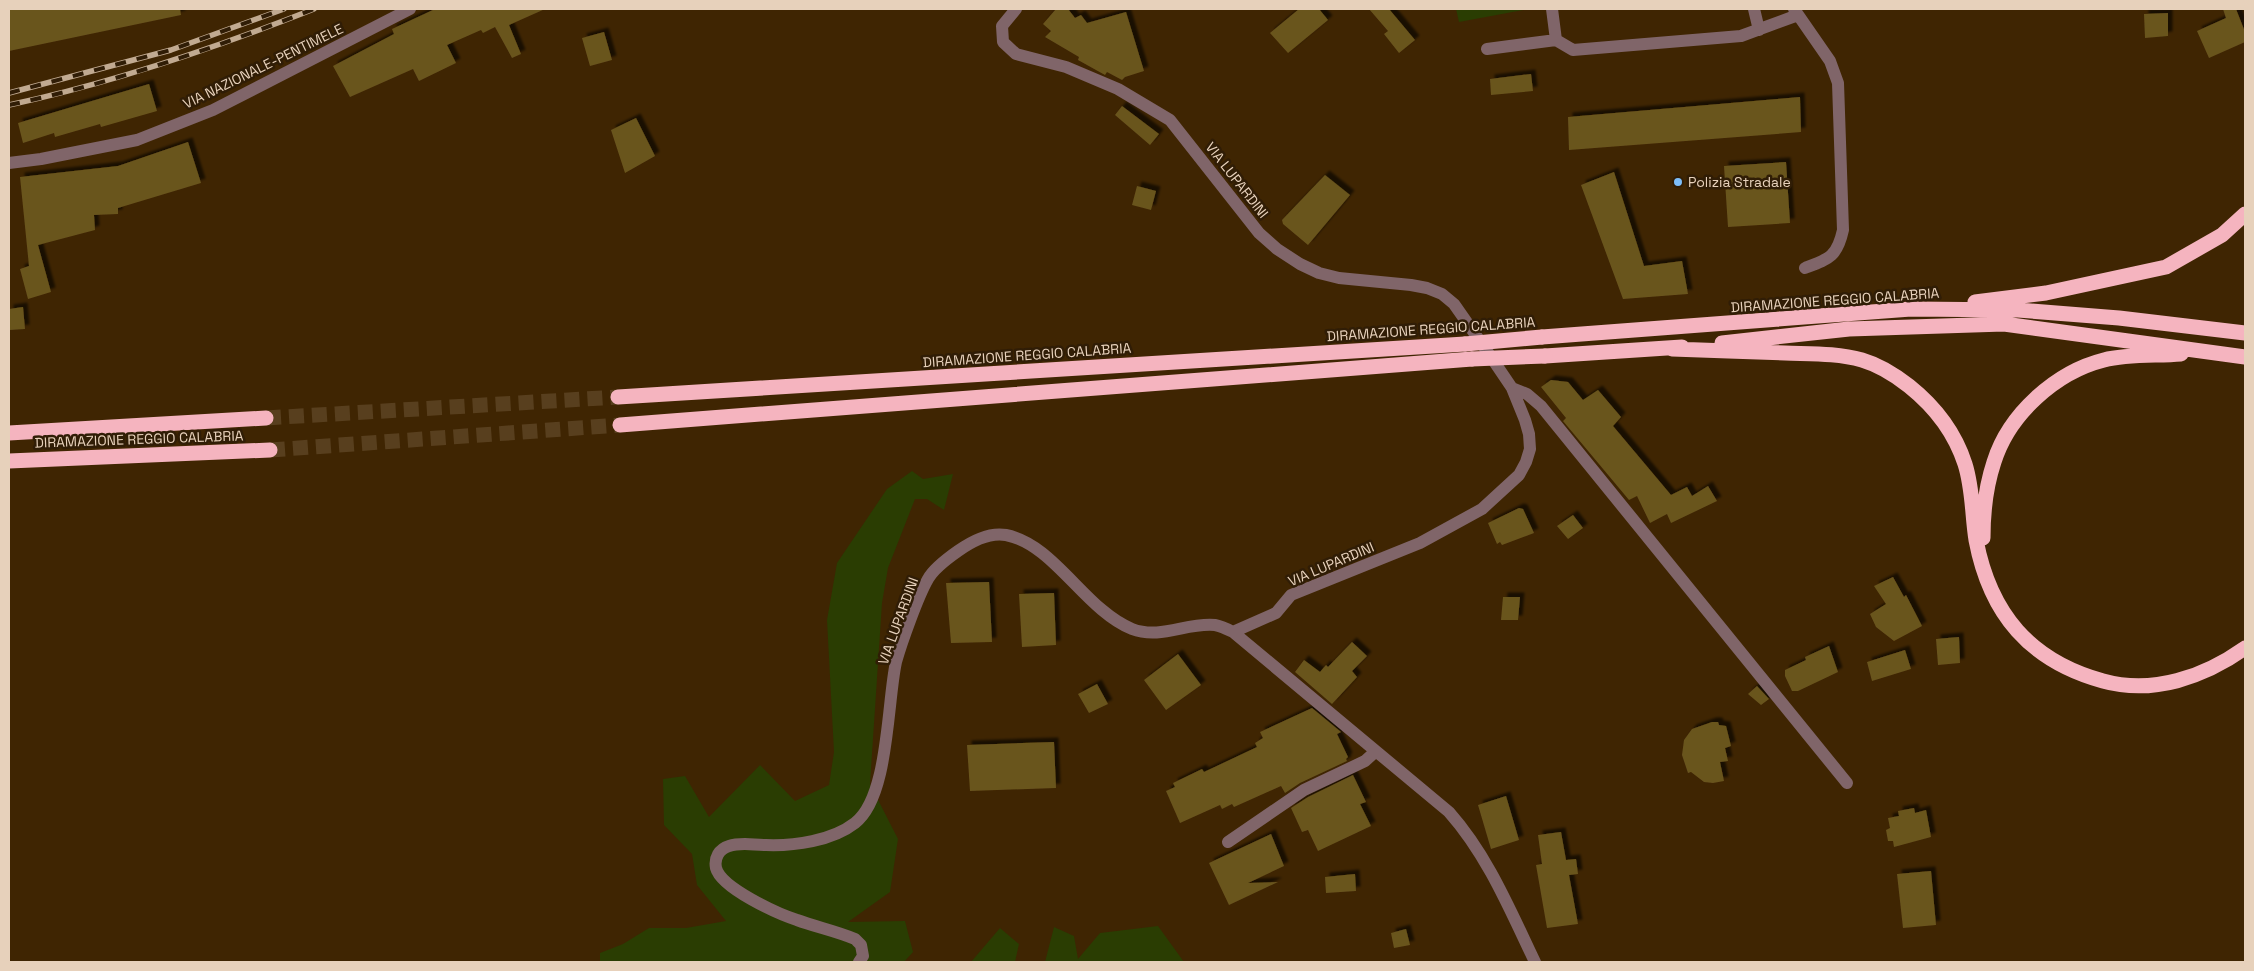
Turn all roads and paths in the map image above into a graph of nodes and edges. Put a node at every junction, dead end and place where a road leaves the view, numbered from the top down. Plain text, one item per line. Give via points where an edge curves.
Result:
1 (410, 9) edge
2 (1016, 9) edge
3 (1552, 9) edge
4 (1754, 9) edge
5 (1796, 12) edge
6 (1759, 30) junction
7 (1556, 40) junction
8 (1487, 50) dead end
9 (9, 163) edge
10 (2245, 214) edge
11 (1805, 268) dead end
12 (1911, 309) junction
13 (2245, 333) edge
14 (1672, 349) junction
15 (2214, 352) junction
16 (2245, 357) edge
17 (1512, 388) junction
18 (618, 397) tunnel mouth
19 (266, 418) tunnel mouth
20 (620, 425) tunnel mouth
21 (9, 433) edge
22 (270, 450) tunnel mouth
23 (9, 461) edge
24 (1983, 572) junction
25 (1233, 632) junction
26 (2245, 648) edge
27 (1375, 752) junction
28 (1847, 784) dead end
29 (1228, 842) dead end
30 (859, 962) edge
31 (1535, 962) edge

1 - 9 street, VIA NAZIONALE-PENTIMELE via 213,110 138,140
2 - 17 street, VIA LUPARDINI via 1002,26 1003,42 1008,48 1016,54 1066,67 1118,89 1170,120 1258,232 1300,264 1339,278 1411,285 1442,294 1465,319
3 - 7 street
4 - 6 street
5 - 6 street
5 - 11 street via 1830,60 1838,83 1843,230 1839,247 1826,260
6 - 7 street via 1741,36 1572,50
7 - 8 street
10 - 12 highway via 2222,236 2166,267 2046,293
12 - 13 highway, DIRAMAZIONE REGGIO CALABRIA via 2027,310
12 - 18 highway, DIRAMAZIONE REGGIO CALABRIA, bridge via 1465,344
14 - 15 highway via 1850,329 2004,324
14 - 20 highway, bridge via 1472,359
14 - 24 highway via 1834,355 1862,360 1908,386 1929,404 1956,442 1965,464
15 - 16 highway
15 - 24 highway via 2105,360 2068,373 2033,400 2009,430 1994,460 1987,490
17 - 25 street, VIA LUPARDINI via 1529,434 1530,449 1519,475 1504,490 1482,509 1420,544 1291,595 1276,613
17 - 28 street via 1527,394 1541,406
19 - 21 highway, DIRAMAZIONE REGGIO CALABRIA
22 - 23 highway, DIRAMAZIONE REGGIO CALABRIA
24 - 26 highway via 1990,592 2023,637 2055,662 2091,678 2133,686 2184,680 2207,671
25 - 27 street
25 - 30 street, VIA LUPARDINI via 1217,625 1168,633 1132,629 1112,618 1080,592 1045,555 1025,542 1005,535 987,536 971,542 947,558 928,578 896,662 883,760 868,810 856,823 811,842 786,846 735,845 719,852 716,860 716,869 721,877 753,900 795,920 855,939 861,945 863,956
27 - 29 street via 1365,761 1304,790
27 - 31 street via 1449,812 1469,835 1500,889

